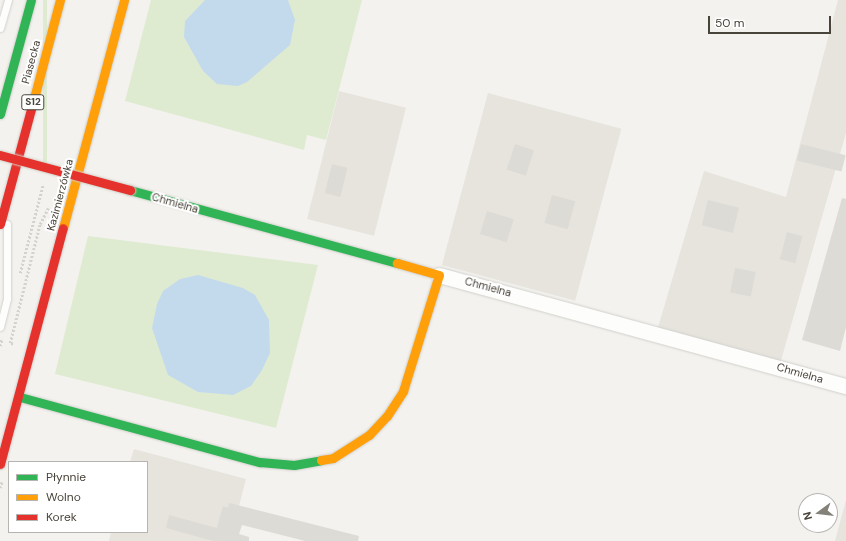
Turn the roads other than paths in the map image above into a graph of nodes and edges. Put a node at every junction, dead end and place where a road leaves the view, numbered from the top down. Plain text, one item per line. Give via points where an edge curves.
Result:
1 (8, 0) edge
2 (31, 0) edge
3 (60, 0) edge
4 (124, 0) edge
5 (0, 28) edge
6 (0, 114) edge
7 (0, 155) edge
8 (6, 203) junction
9 (0, 224) edge
10 (440, 275) junction
11 (0, 327) edge
12 (846, 386) edge
13 (20, 397) junction
14 (0, 464) edge

1 - 5 lane
2 - 6 main road, Piasecka / S12
3 - 8 main road, Piasecka / S12
4 - 13 main road, Kazimierzówka
7 - 10 main road, Chmielna, bridge
8 - 9 main road, Piasecka / S12
8 - 11 lane via 7,298
10 - 12 street, Chmielna
10 - 13 main road via 403,391 387,416 369,435 333,458 294,465 260,462
13 - 14 main road, Kazimierzówka

